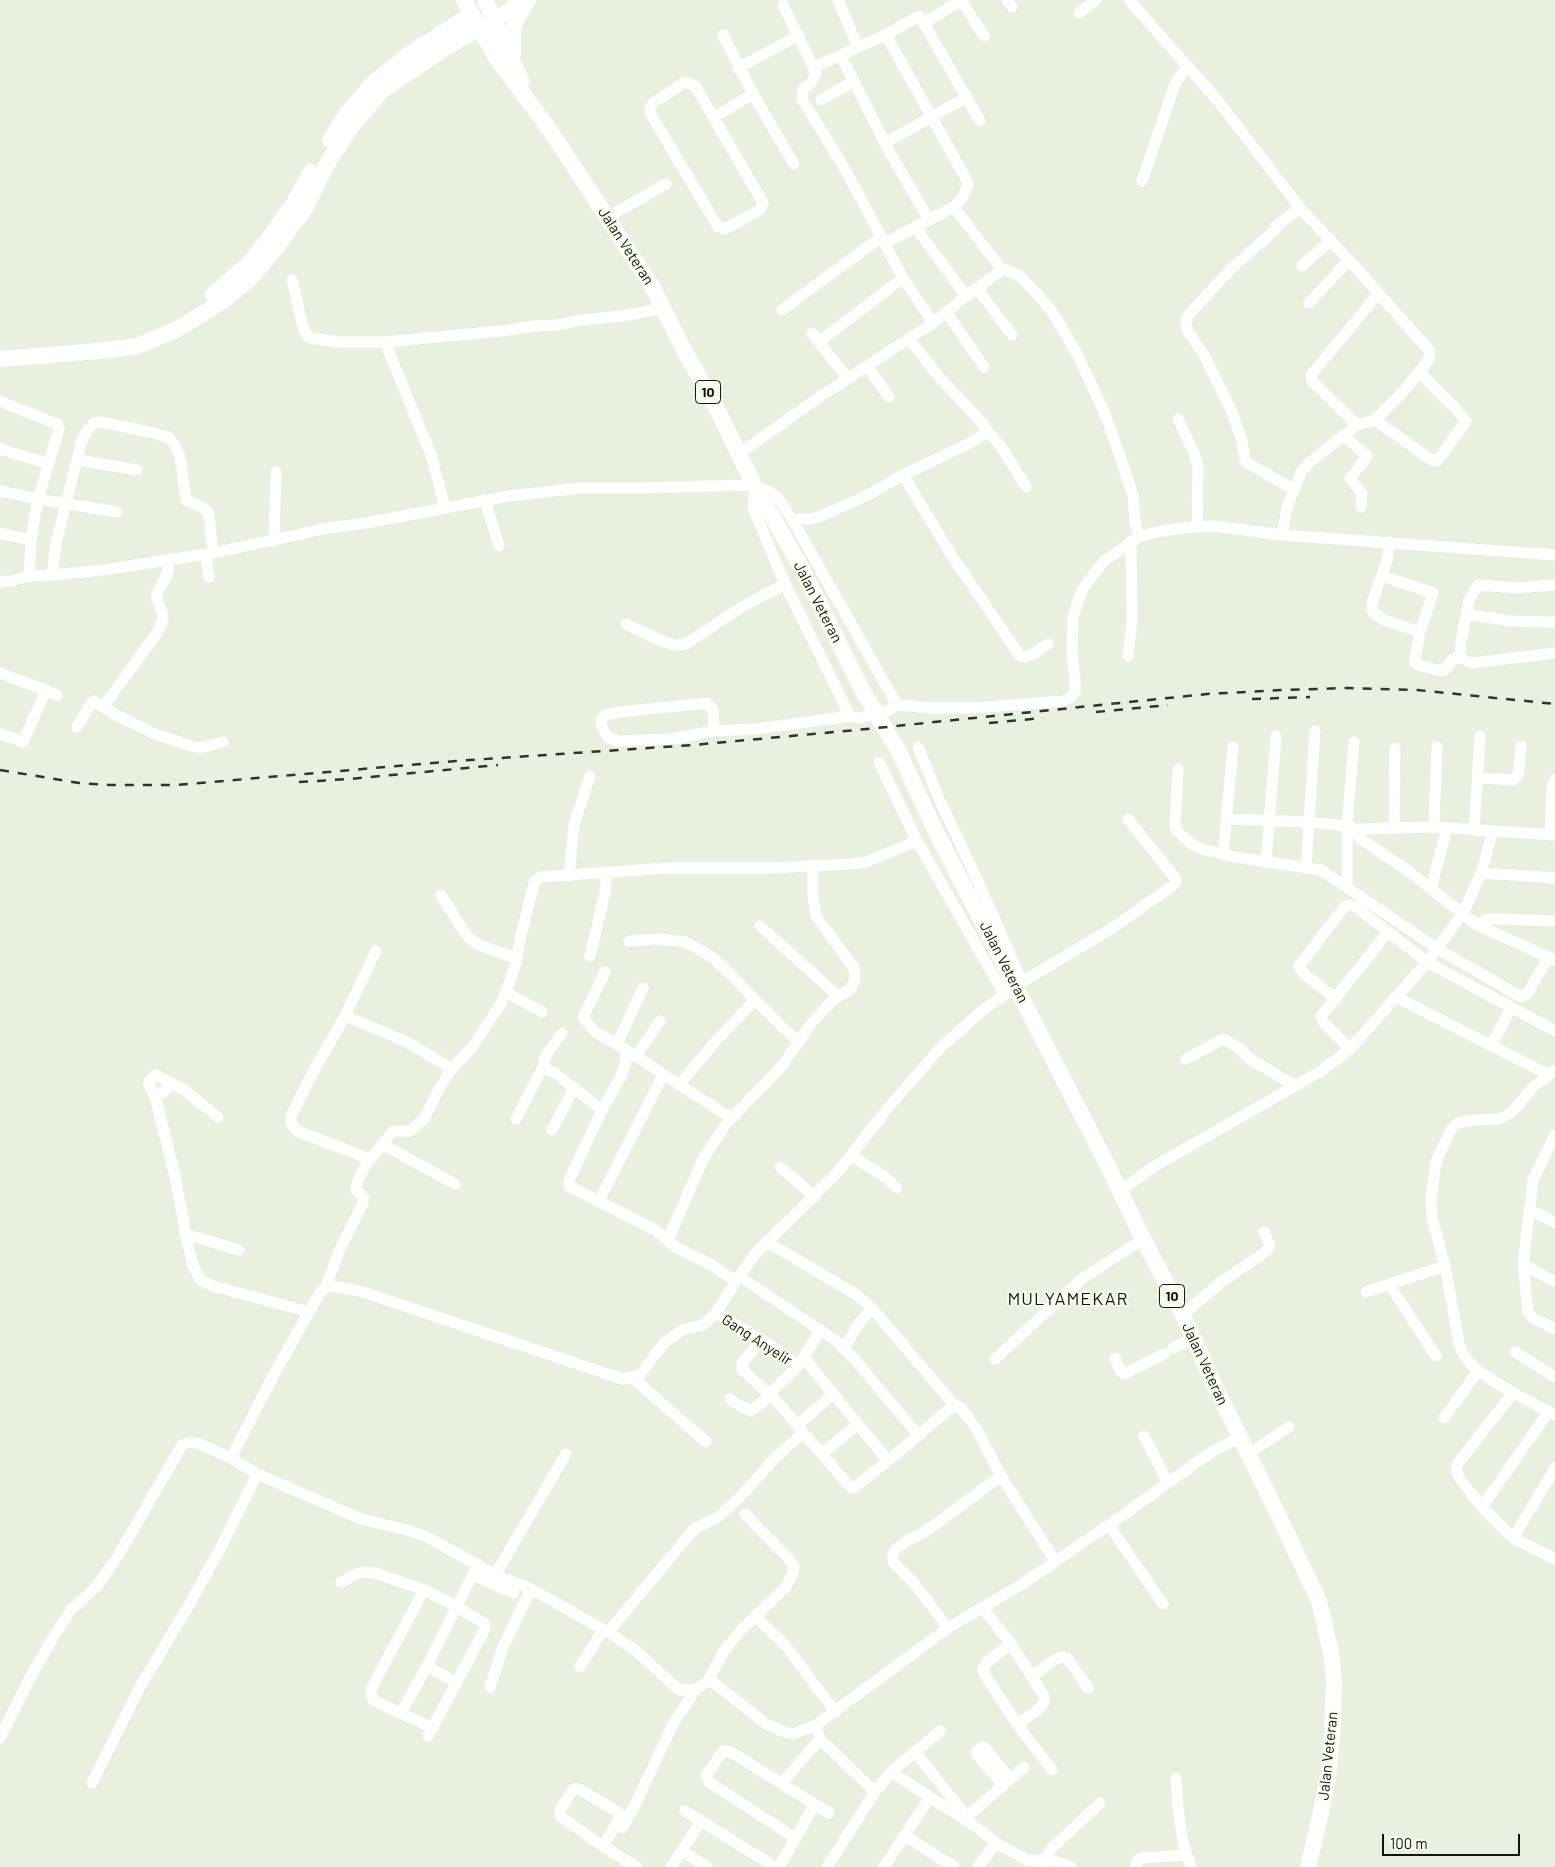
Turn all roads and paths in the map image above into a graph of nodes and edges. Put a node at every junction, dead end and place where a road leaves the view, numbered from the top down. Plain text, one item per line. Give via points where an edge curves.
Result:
1 (455, 0) edge
2 (523, 0) edge
3 (528, 0) edge
4 (838, 0) edge
5 (961, 0) edge
6 (1096, 0) edge
7 (1129, 0) edge
8 (783, 6) dead end
9 (492, 7) edge
10 (1079, 13) dead end
11 (472, 14) edge
12 (923, 24) junction
13 (723, 35) dead end
14 (798, 35) junction
15 (886, 35) junction
16 (984, 36) dead end
17 (445, 40) junction
18 (858, 47) junction
19 (495, 56) junction
20 (841, 56) junction
21 (513, 61) junction
22 (814, 67) junction
23 (738, 68) junction
24 (1189, 68) junction
25 (854, 81) junction
26 (752, 94) junction
27 (967, 97) junction
28 (822, 100) dead end
29 (530, 103) junction
30 (932, 117) junction
31 (713, 118) junction
32 (980, 121) dead end
33 (886, 143) junction
34 (794, 164) dead end
35 (1142, 181) dead end
36 (666, 184) dead end
37 (954, 207) junction
38 (1300, 208) junction
39 (608, 217) junction
40 (929, 220) junction
41 (916, 228) junction
42 (883, 240) junction
43 (1331, 240) junction
44 (1350, 260) junction
45 (1302, 266) dead end
46 (1002, 270) junction
47 (902, 278) junction
48 (292, 280) dead end
49 (977, 288) junction
50 (1379, 293) junction
51 (966, 296) junction
52 (1309, 303) dead end
53 (663, 308) junction
54 (782, 310) dead end
55 (947, 313) junction
56 (934, 323) junction
57 (1012, 335) dead end
58 (909, 339) junction
59 (385, 342) junction
60 (0, 349) edge
61 (0, 359) edge
62 (867, 366) junction
63 (984, 367) dead end
64 (1419, 372) junction
65 (847, 378) junction
66 (889, 397) dead end
67 (0, 401) edge
68 (1178, 419) dead end
69 (1375, 420) junction
70 (1357, 425) junction
71 (988, 432) junction
72 (1343, 435) junction
73 (0, 449) edge
74 (739, 454) junction
75 (78, 460) junction
76 (49, 464) junction
77 (137, 470) dead end
78 (276, 472) dead end
79 (903, 474) junction
80 (755, 487) junction
81 (1026, 487) dead end
82 (1293, 489) junction
83 (0, 491) edge
84 (38, 499) junction
85 (485, 500) junction
86 (66, 504) junction
87 (1361, 506) dead end
88 (445, 507) junction
89 (117, 512) dead end
90 (792, 519) junction
91 (1197, 527) junction
92 (0, 533) edge
93 (1282, 535) junction
94 (1135, 539) junction
95 (31, 540) junction
96 (274, 541) junction
97 (1390, 542) junction
98 (499, 546) dead end
99 (210, 554) junction
100 (1555, 555) edge
101 (169, 560) junction
102 (52, 575) junction
103 (30, 576) junction
104 (1382, 576) junction
105 (209, 578) dead end
106 (0, 582) edge
107 (785, 584) junction
108 (1555, 585) edge
109 (1466, 614) junction
110 (1555, 622) edge
111 (626, 624) dead end
112 (1420, 632) junction
113 (1048, 644) dead end
114 (1555, 653) edge
115 (1128, 656) dead end
116 (1460, 658) junction
117 (0, 672) edge
118 (897, 705) junction
119 (103, 707) junction
120 (850, 716) junction
121 (77, 727) dead end
122 (714, 731) junction
123 (1315, 731) dead end
124 (0, 734) edge
125 (1276, 736) dead end
126 (1480, 737) dead end
127 (223, 742) dead end
128 (1354, 742) dead end
129 (1521, 746) dead end
130 (1233, 747) dead end
131 (1437, 747) dead end
132 (918, 748) dead end
133 (1395, 748) dead end
134 (880, 762) dead end
135 (1178, 769) dead end
136 (590, 776) dead end
137 (1477, 778) junction
138 (1555, 780) edge
139 (1128, 819) dead end
140 (1226, 819) junction
141 (1270, 821) junction
142 (1309, 822) junction
143 (1352, 827) junction
144 (1434, 827) junction
145 (1394, 828) junction
146 (1447, 828) junction
147 (1474, 830) junction
148 (1493, 830) junction
149 (1552, 835) edge
150 (917, 841) junction
151 (1223, 854) junction
152 (1266, 862) junction
153 (813, 866) junction
154 (1306, 867) junction
155 (569, 872) junction
156 (607, 872) junction
157 (1482, 873) junction
158 (1555, 878) edge
159 (1347, 886) junction
160 (1431, 890) junction
161 (441, 895) dead end
162 (1463, 913) junction
163 (1555, 921) edge
164 (1478, 925) junction
165 (760, 926) dead end
166 (1388, 932) junction
167 (630, 941) dead end
168 (1438, 949) junction
169 (376, 951) dead end
170 (590, 956) dead end
171 (516, 958) junction
172 (1552, 959) edge
173 (1427, 962) junction
174 (605, 972) dead end
175 (643, 988) dead end
176 (1014, 988) junction
177 (506, 992) junction
178 (838, 996) junction
179 (1396, 997) junction
180 (1336, 999) junction
181 (755, 1000) junction
182 (1511, 1008) junction
183 (542, 1012) dead end
184 (345, 1016) junction
185 (660, 1021) dead end
186 (1555, 1031) edge
187 (562, 1033) dead end
188 (799, 1041) junction
189 (1491, 1046) junction
190 (622, 1047) junction
191 (1350, 1049) junction
192 (636, 1056) junction
193 (1186, 1059) dead end
194 (543, 1067) junction
195 (452, 1069) junction
196 (1551, 1072) edge
197 (663, 1075) junction
198 (170, 1083) junction
199 (679, 1085) junction
200 (1295, 1086) junction
201 (574, 1088) junction
202 (155, 1096) junction
203 (602, 1110) junction
204 (218, 1117) dead end
205 (731, 1118) junction
206 (516, 1119) dead end
207 (552, 1130) dead end
208 (1555, 1135) edge
209 (382, 1144) junction
210 (852, 1156) junction
211 (370, 1159) junction
212 (780, 1167) dead end
213 (455, 1184) dead end
214 (897, 1188) dead end
215 (1120, 1191) junction
216 (815, 1196) junction
217 (599, 1201) junction
218 (1529, 1209) junction
219 (1555, 1223) edge
220 (1264, 1232) dead end
221 (185, 1234) junction
222 (1143, 1238) junction
223 (668, 1240) junction
224 (766, 1242) junction
225 (239, 1250) dead end
226 (1523, 1264) junction
227 (1445, 1266) junction
228 (738, 1279) junction
229 (1555, 1282) edge
230 (1389, 1284) junction
231 (326, 1287) junction
232 (1366, 1292) dead end
233 (872, 1308) junction
234 (309, 1312) junction
235 (716, 1313) junction
236 (1182, 1314) junction
237 (1555, 1329) edge
238 (821, 1330) junction
239 (1192, 1339) junction
240 (760, 1340) junction
241 (843, 1349) junction
242 (1515, 1352) dead end
243 (1436, 1356) dead end
244 (1115, 1358) dead end
245 (995, 1359) dead end
246 (801, 1362) junction
247 (1478, 1371) junction
248 (1555, 1377) edge
249 (633, 1378) junction
250 (1513, 1393) junction
251 (833, 1394) junction
252 (770, 1395) junction
253 (730, 1399) dead end
254 (954, 1405) junction
255 (1552, 1413) edge
256 (1444, 1418) dead end
257 (858, 1424) junction
258 (1289, 1428) dead end
259 (801, 1429) junction
260 (918, 1435) junction
261 (1144, 1436) dead end
262 (1240, 1437) junction
263 (706, 1442) dead end
264 (566, 1454) dead end
265 (822, 1454) junction
266 (1248, 1454) junction
267 (231, 1458) junction
268 (888, 1461) junction
269 (1555, 1468) edge
270 (257, 1474) junction
271 (1001, 1476) junction
272 (1168, 1483) junction
273 (1482, 1507) junction
274 (745, 1514) dead end
275 (1109, 1525) junction
276 (1513, 1538) junction
277 (1553, 1554) edge
278 (1055, 1561) junction
279 (478, 1564) junction
280 (495, 1574) junction
281 (473, 1575) junction
282 (340, 1582) dead end
283 (531, 1589) junction
284 (424, 1590) junction
285 (513, 1593) dead end
286 (1163, 1604) dead end
287 (456, 1606) junction
288 (982, 1608) junction
289 (756, 1616) junction
290 (948, 1628) junction
291 (605, 1631) junction
292 (1011, 1644) junction
293 (427, 1666) junction
294 (580, 1667) dead end
295 (1032, 1676) junction
296 (708, 1681) junction
297 (457, 1683) junction
298 (490, 1687) dead end
299 (1088, 1688) dead end
300 (696, 1689) junction
301 (835, 1712) junction
302 (400, 1713) junction
303 (1017, 1724) junction
304 (816, 1725) junction
305 (940, 1731) dead end
306 (0, 1738) edge
307 (820, 1739) junction
308 (915, 1752) junction
309 (1024, 1767) dead end
310 (1052, 1770) dead end
311 (891, 1772) junction
312 (1176, 1778) dead end
313 (92, 1783) dead end
314 (782, 1783) junction
315 (874, 1792) junction
316 (930, 1798) junction
317 (1100, 1803) dead end
318 (815, 1804) junction
319 (685, 1810) dead end
320 (829, 1813) dead end
321 (970, 1820) junction
322 (701, 1821) junction
323 (613, 1830) junction
324 (904, 1835) junction
325 (795, 1838) junction
326 (996, 1843) junction
327 (603, 1846) junction
328 (682, 1851) junction
329 (1187, 1855) junction
330 (1044, 1862) edge
331 (636, 1867) edge
332 (671, 1867) edge
333 (707, 1867) edge
334 (777, 1867) edge
335 (827, 1867) edge
336 (884, 1867) edge
337 (954, 1867) edge
338 (978, 1867) edge
339 (1071, 1867) edge
340 (1136, 1867) edge
341 (1191, 1867) edge
342 (1308, 1867) edge

1 - 17 highway
2 - 9 main road
3 - 21 highway via 514,22
4 - 18 street
5 - 12 street
5 - 16 street
6 - 10 street
7 - 24 street
8 - 14 street
9 - 11 main road
9 - 21 highway, Jalan Veteran / 10
11 - 17 highway
11 - 19 highway, Jalan Veteran / 10
12 - 15 street via 922,18 917,17
12 - 27 street
13 - 23 street
14 - 22 street
14 - 23 street
15 - 18 street
15 - 30 street
17 - 19 highway via 472,45
17 - 60 highway via 411,53 375,81 345,116 270,237 248,264 214,294 175,318 133,337
17 - 61 highway via 383,90 354,122 327,164 306,207 277,247 254,276 223,300 178,329 136,346
18 - 20 street
19 - 29 highway, Jalan Veteran / 10
20 - 22 street
20 - 25 street
21 - 29 highway, Jalan Veteran / 10
22 - 42 street via 816,73 803,89 802,99 846,170
23 - 26 street
24 - 35 street via 1175,84
24 - 38 street
25 - 28 street
25 - 33 street
26 - 31 street
26 - 34 street
27 - 30 street
27 - 32 street
29 - 39 highway, Jalan Veteran / 10
30 - 33 street
30 - 37 street via 968,185 964,197
31 - 31 street via 763,203 760,209 724,229 718,228 653,119 650,108 685,82 697,89
33 - 40 street
36 - 39 street
37 - 40 street
37 - 46 street
38 - 43 street
38 - 82 street via 1231,269 1188,314 1186,322 1187,330 1204,355 1232,412 1245,460
39 - 53 highway, Jalan Veteran / 10 via 644,271
40 - 41 street
41 - 42 street
41 - 51 street
42 - 47 street
42 - 54 street
43 - 44 street
43 - 45 street
44 - 50 street
44 - 52 street
46 - 49 street
46 - 94 street via 1021,277 1037,294 1053,313 1077,354 1105,414 1133,496
47 - 56 street
47 - 65 street via 815,337
48 - 59 street via 304,331 310,338
49 - 51 street
49 - 57 street
50 - 64 street via 1428,348 1429,359
50 - 70 street via 1311,377
51 - 55 street
53 - 59 street via 558,325
53 - 74 highway, Jalan Veteran / 10
55 - 56 street
55 - 63 street
56 - 58 street
58 - 62 street
58 - 71 street
59 - 88 street via 431,455
62 - 65 street
62 - 66 street
64 - 69 street
64 - 69 street via 1466,420 1438,460 1433,462
65 - 74 street
67 - 76 street via 57,424 59,432
68 - 91 street via 1198,467
69 - 70 street
70 - 72 street
71 - 79 street
71 - 81 street
72 - 82 street via 1305,467
72 - 87 street via 1367,456 1350,479 1362,492
73 - 76 street
74 - 80 highway, Jalan Veteran / 10
75 - 77 street
75 - 86 street
75 - 99 street via 84,436 94,423 168,437 180,456 186,500 204,508 209,514
76 - 84 street
78 - 96 street
79 - 90 street via 819,516
79 - 113 street via 950,553 1020,656 1033,654
80 - 85 street via 581,488
80 - 90 street via 777,497
80 - 107 street via 753,508
80 - 176 highway, Jalan Veteran / 10 via 898,752
82 - 93 street
83 - 84 street
84 - 86 street
84 - 95 street
85 - 88 street
85 - 98 street
86 - 89 street
86 - 102 street
88 - 96 street
90 - 118 street
91 - 93 street via 1214,526
91 - 94 street via 1156,532
92 - 95 street
93 - 97 street
94 - 115 street
94 - 118 street via 1099,566 1079,598 1072,632 1076,691 1070,698 973,708
95 - 103 street
96 - 99 street
97 - 100 street
97 - 104 street
99 - 101 street
99 - 105 street
101 - 102 street
101 - 119 street via 167,575 157,593 163,620
102 - 103 street
103 - 106 street
104 - 112 street via 1372,611 1384,620
104 - 112 street via 1433,593
107 - 111 street via 740,608 686,644 664,642
107 - 120 street
108 - 109 street via 1515,588 1478,585 1469,600
109 - 110 street via 1510,621
109 - 116 street
112 - 116 street via 1415,658 1418,665 1445,670 1453,659
114 - 116 street via 1472,663
117 - 124 street via 51,692 23,742
118 - 120 street via 859,718
119 - 121 street via 92,702
119 - 127 street via 155,734 188,745 200,748
120 - 122 street via 756,729
122 - 122 street via 712,708 707,703 619,712 601,720 608,738 618,741 672,739
123 - 142 street
125 - 141 street
126 - 137 street
128 - 143 street
129 - 137 street via 1518,775 1514,780
130 - 140 street
131 - 144 street
132 - 176 street via 980,885
133 - 145 street
134 - 150 street
135 - 151 street via 1177,831 1199,848
136 - 155 street via 572,834
137 - 147 street
138 - 149 street via 1552,786
139 - 176 street via 1175,878 1175,884 1110,929
140 - 141 street
140 - 151 street
141 - 142 street
141 - 152 street
142 - 143 street
142 - 154 street
143 - 145 street
143 - 159 street
143 - 160 street via 1361,839
144 - 145 street
144 - 146 street
146 - 147 street
146 - 160 street
147 - 148 street
148 - 149 street
148 - 157 street
150 - 153 street via 866,862
150 - 176 street
151 - 152 street
152 - 154 street
153 - 156 street
153 - 178 street via 816,916 854,968 854,983
154 - 159 street via 1321,870
155 - 156 street
155 - 171 street via 540,877 535,881
156 - 170 street
157 - 158 street
157 - 162 street
159 - 168 street
160 - 162 street
161 - 171 street via 467,936 478,946
162 - 164 street
162 - 168 street
163 - 164 street via 1488,919
164 - 172 street
165 - 178 street
166 - 173 street
166 - 180 street
166 - 180 street via 1356,908 1345,906 1299,966 1303,973
167 - 181 street via 658,939 685,942 713,958
168 - 172 street via 1521,997 1527,994
168 - 173 street
169 - 184 street
171 - 177 street
173 - 179 street
173 - 182 street
174 - 190 street via 583,1017 594,1031
175 - 190 street
176 - 210 street via 933,1055 886,1109
176 - 215 highway, Jalan Veteran / 10 via 1041,1034
177 - 183 street
177 - 195 street via 473,1046
178 - 188 street
179 - 189 street
179 - 191 street
180 - 191 street via 1324,1011 1322,1019
181 - 188 street
181 - 199 street
182 - 186 street
182 - 189 street
184 - 195 street via 407,1042
184 - 211 street via 313,1072 290,1123 297,1131
185 - 192 street
187 - 194 street via 546,1054
188 - 205 street via 776,1073
189 - 196 street
190 - 192 street
190 - 203 street via 626,1062
191 - 200 street
192 - 197 street
193 - 200 street via 1223,1039
194 - 201 street
194 - 206 street
195 - 209 street via 424,1119 410,1131 393,1131
196 - 227 street via 1533,1086 1512,1112 1499,1118 1458,1123 1450,1129 1436,1162 1431,1200 1432,1218
197 - 199 street
197 - 217 street
198 - 202 street via 164,1092
198 - 202 street via 159,1075 152,1076 149,1085
198 - 204 street via 183,1089
199 - 205 street
200 - 215 street via 1155,1166
201 - 203 street
201 - 207 street
202 - 221 street via 175,1176
203 - 217 street via 569,1184
205 - 223 street via 703,1159
208 - 218 street via 1533,1180
209 - 211 street
209 - 213 street
210 - 214 street
210 - 216 street
211 - 231 street via 356,1186 364,1198 363,1203 340,1249
212 - 216 street
215 - 222 highway, Jalan Veteran / 10
216 - 224 street
217 - 223 street via 656,1230
218 - 219 street
218 - 226 street
220 - 236 street via 1270,1245 1267,1251
221 - 225 street
221 - 234 street via 200,1280
222 - 236 highway, Jalan Veteran / 10
222 - 245 street via 1082,1279
223 - 228 street via 677,1248
224 - 228 street
224 - 233 street
226 - 229 street
226 - 237 street via 1528,1312
227 - 230 street
227 - 247 street via 1459,1343 1467,1360
228 - 235 street
228 - 238 street
230 - 232 street
230 - 243 street
231 - 234 street
231 - 249 street via 364,1292 622,1378
233 - 241 street
233 - 254 street
234 - 267 street
235 - 240 street, Gang Anyelir
235 - 249 street via 703,1325 682,1330 668,1340 644,1371
236 - 239 highway, Jalan Veteran / 10
238 - 241 street
238 - 246 street
239 - 244 street via 1124,1374
239 - 262 highway, Jalan Veteran / 10
240 - 246 street, Gang Anyelir
240 - 252 street via 741,1367
241 - 260 street
242 - 248 street
246 - 251 street, Gang Anyelir
246 - 252 street
247 - 250 street
247 - 256 street
249 - 263 street
250 - 255 street
250 - 273 street via 1457,1464 1460,1479
251 - 257 street, Gang Anyelir
251 - 259 street
252 - 253 street via 751,1411
252 - 259 street
254 - 260 street
254 - 271 street via 960,1407 976,1428
255 - 273 street
257 - 265 street
257 - 268 street, Gang Anyelir
258 - 266 street
259 - 265 street
259 - 291 street via 718,1518 691,1533
260 - 268 street
261 - 272 street
262 - 266 highway, Jalan Veteran / 10
262 - 272 street via 1210,1453
264 - 280 street
265 - 268 street via 845,1483 853,1488
266 - 342 highway, Jalan Veteran / 10 via 1319,1601 1331,1650 1334,1683 1329,1771
267 - 270 street
267 - 306 street via 200,1444 182,1445 118,1556 96,1587 71,1610 54,1636
269 - 276 street
270 - 279 street via 361,1518 429,1538
270 - 313 street via 189,1605 140,1687
271 - 278 street
271 - 290 street via 925,1532 897,1548 892,1559
272 - 275 street
273 - 276 street
274 - 289 street via 794,1566 786,1587
275 - 278 street
275 - 286 street
276 - 277 street
278 - 288 street
279 - 280 street
279 - 281 street
280 - 283 street
281 - 285 street
281 - 287 street
282 - 284 street via 367,1572
283 - 291 street
283 - 298 street via 503,1647
284 - 287 street
284 - 302 street via 371,1689 374,1701
287 - 293 street
287 - 297 street via 485,1626
288 - 290 street
288 - 292 street
289 - 296 street via 724,1651
289 - 301 street via 786,1646
290 - 301 street
291 - 294 street
291 - 300 street via 636,1652 679,1690
292 - 295 street
292 - 303 street via 987,1662 983,1672
293 - 297 street
293 - 302 street
295 - 299 street via 1064,1657
295 - 303 street via 1044,1696 1044,1702
296 - 300 street
296 - 304 street via 781,1731 793,1734
297 - 302 street via 430,1732
300 - 323 street via 673,1724 621,1829
301 - 304 street
303 - 310 street
304 - 307 street
305 - 308 street
307 - 314 street
307 - 315 street
308 - 311 street
308 - 321 street
309 - 321 street
311 - 315 street
311 - 316 street
312 - 329 street
314 - 318 street
314 - 325 street via 727,1750 722,1751 706,1777
315 - 335 street
316 - 321 street
316 - 324 street
317 - 330 street via 1052,1849
318 - 320 street
318 - 325 street
319 - 322 street
321 - 326 street
322 - 328 street
322 - 334 street
323 - 327 street
323 - 327 street via 620,1817 618,1812 579,1789 573,1789 559,1815
324 - 336 street
324 - 337 street
325 - 334 street
326 - 330 street via 1027,1860
326 - 338 street
327 - 331 street
328 - 332 street
328 - 333 street
329 - 340 street via 1141,1858
329 - 341 street
330 - 339 street

